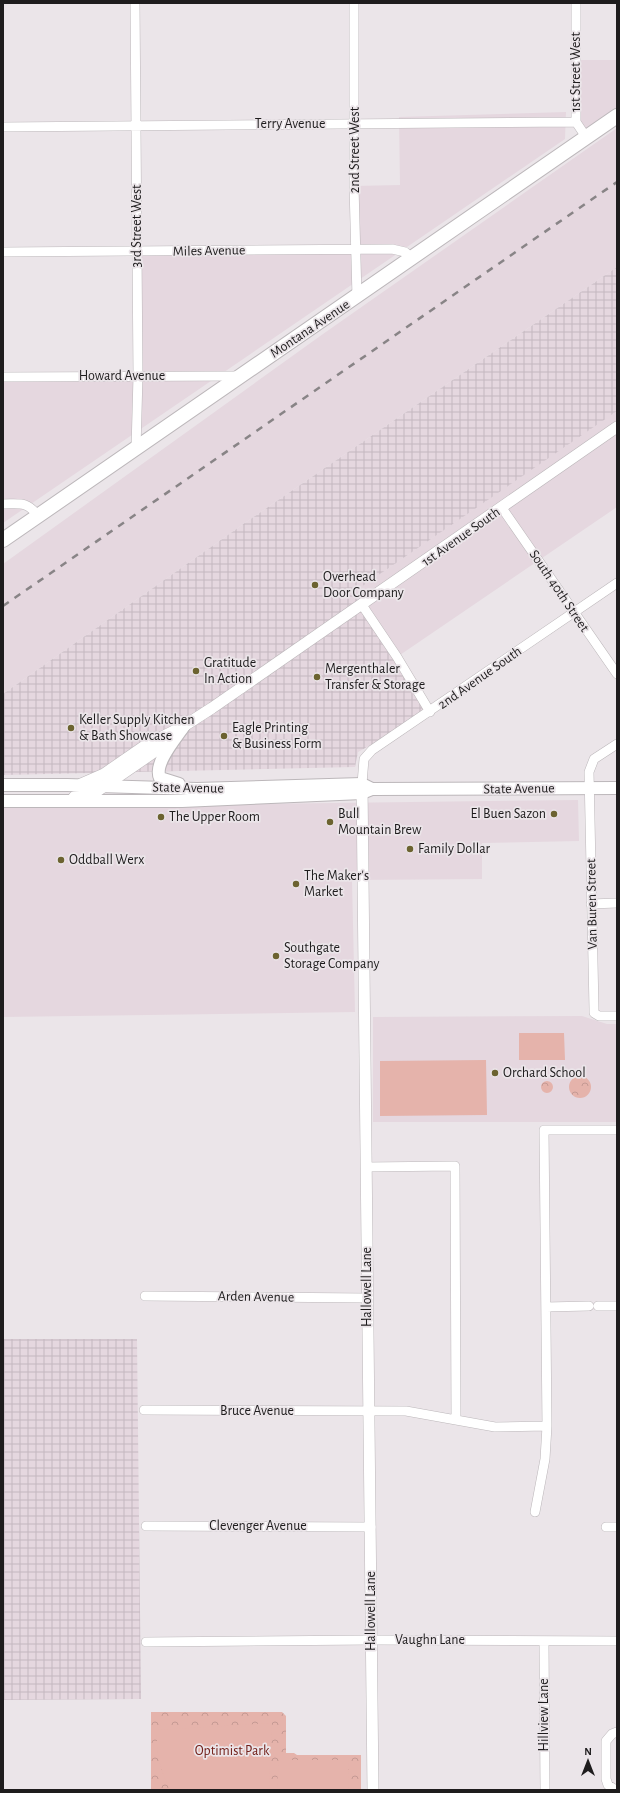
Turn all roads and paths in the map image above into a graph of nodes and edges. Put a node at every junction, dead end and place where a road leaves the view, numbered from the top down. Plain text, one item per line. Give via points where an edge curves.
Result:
1 (135, 3) edge
2 (354, 3) edge
3 (576, 3) edge
4 (617, 116) edge
5 (576, 122) junction
6 (354, 124) junction
7 (136, 125) junction
8 (3, 127) edge
9 (586, 137) junction
10 (356, 249) junction
11 (3, 252) edge
12 (137, 252) junction
13 (412, 258) junction
14 (357, 297) junction
15 (138, 376) junction
16 (242, 376) junction
17 (3, 377) edge
18 (617, 427) edge
19 (136, 448) junction
20 (3, 504) edge
21 (502, 508) junction
22 (38, 516) junction
23 (3, 540) edge
24 (617, 583) edge
25 (362, 605) junction
26 (573, 613) junction
27 (617, 674) edge
28 (430, 712) junction
29 (184, 726) junction
30 (617, 744) edge
31 (3, 785) edge
32 (75, 785) junction
33 (106, 786) junction
34 (589, 788) junction
35 (617, 788) edge
36 (197, 789) junction
37 (365, 789) junction
38 (3, 800) edge
39 (617, 903) edge
40 (591, 904) junction
41 (617, 1016) edge
42 (617, 1130) edge
43 (366, 1167) junction
44 (145, 1296) dead end
45 (367, 1298) junction
46 (617, 1306) edge
47 (546, 1307) junction
48 (144, 1410) dead end
49 (369, 1412) junction
50 (456, 1420) junction
51 (547, 1426) junction
52 (535, 1512) dead end
53 (146, 1526) dead end
54 (371, 1527) junction
55 (606, 1527) dead end
56 (617, 1527) edge
57 (371, 1640) junction
58 (544, 1641) junction
59 (617, 1641) edge
60 (146, 1642) dead end
61 (617, 1732) edge
62 (373, 1790) edge
63 (544, 1790) edge
64 (616, 1790) edge

1 - 7 street, 3rd Street West
2 - 6 street, 2nd Street West
3 - 5 street, 1st Street West
4 - 9 main road, Montana Avenue
5 - 6 street, Terry Avenue
5 - 9 street, 1st Street West
6 - 7 street, Terry Avenue
6 - 10 street, 2nd Street West
7 - 8 street, Terry Avenue
7 - 12 street, 3rd Street West
9 - 13 main road, Montana Avenue
10 - 12 street, Miles Avenue
10 - 13 street, Miles Avenue via 399,250
10 - 14 street, 2nd Street West
11 - 12 street, Miles Avenue
12 - 15 street, 3rd Street West
13 - 14 main road, Montana Avenue
14 - 16 main road, Montana Avenue
15 - 16 street, Howard Avenue
15 - 17 street, Howard Avenue
15 - 19 street, 3rd Street West
16 - 19 main road, Montana Avenue
18 - 21 street, 1st Avenue South
19 - 22 main road, Montana Avenue
20 - 22 street via 26,504
21 - 25 street, 1st Avenue South
21 - 26 street, South 40th Street
22 - 23 main road, Montana Avenue
24 - 26 street, 2nd Avenue South
25 - 28 street
25 - 29 street, 1st Avenue South
26 - 27 street, South 40th Street
26 - 28 street, 2nd Avenue South
28 - 37 street, 2nd Avenue South via 372,750 364,759
29 - 32 street, 1st Avenue South via 146,745 104,774
29 - 33 street, 1st Avenue South via 157,750
29 - 36 main road via 161,761 159,775 166,781
30 - 34 street, Van Buren Street via 594,759 589,772
31 - 32 main road, State Avenue
32 - 33 main road, State Avenue
33 - 36 main road, State Avenue
33 - 38 street, 1st Avenue South via 86,796
34 - 35 main road, State Avenue
34 - 37 main road, State Avenue
34 - 40 street, Van Buren Street
36 - 37 main road, State Avenue
37 - 38 main road, State Avenue via 182,801
37 - 43 street, Hallowell Lane
39 - 40 street
40 - 41 street, Van Buren Street via 594,1013 599,1016
42 - 47 street via 544,1130
43 - 45 street, Hallowell Lane
43 - 50 street via 455,1166
44 - 45 street, Arden Avenue
45 - 49 street, Hallowell Lane
46 - 47 street
47 - 51 street
48 - 49 street, Bruce Avenue
49 - 50 street, Bruce Avenue via 406,1411
49 - 54 street, Hallowell Lane
50 - 51 street, Bruce Avenue via 495,1427
51 - 52 street via 545,1460
53 - 54 street, Clevenger Avenue
54 - 57 street, Hallowell Lane
55 - 56 street
57 - 58 street, Vaughn Lane
57 - 60 street, Vaughn Lane
57 - 62 street, Hallowell Lane
58 - 59 street, Vaughn Lane
58 - 63 street, Hillview Lane
61 - 64 street via 606,1741 606,1780 608,1785

